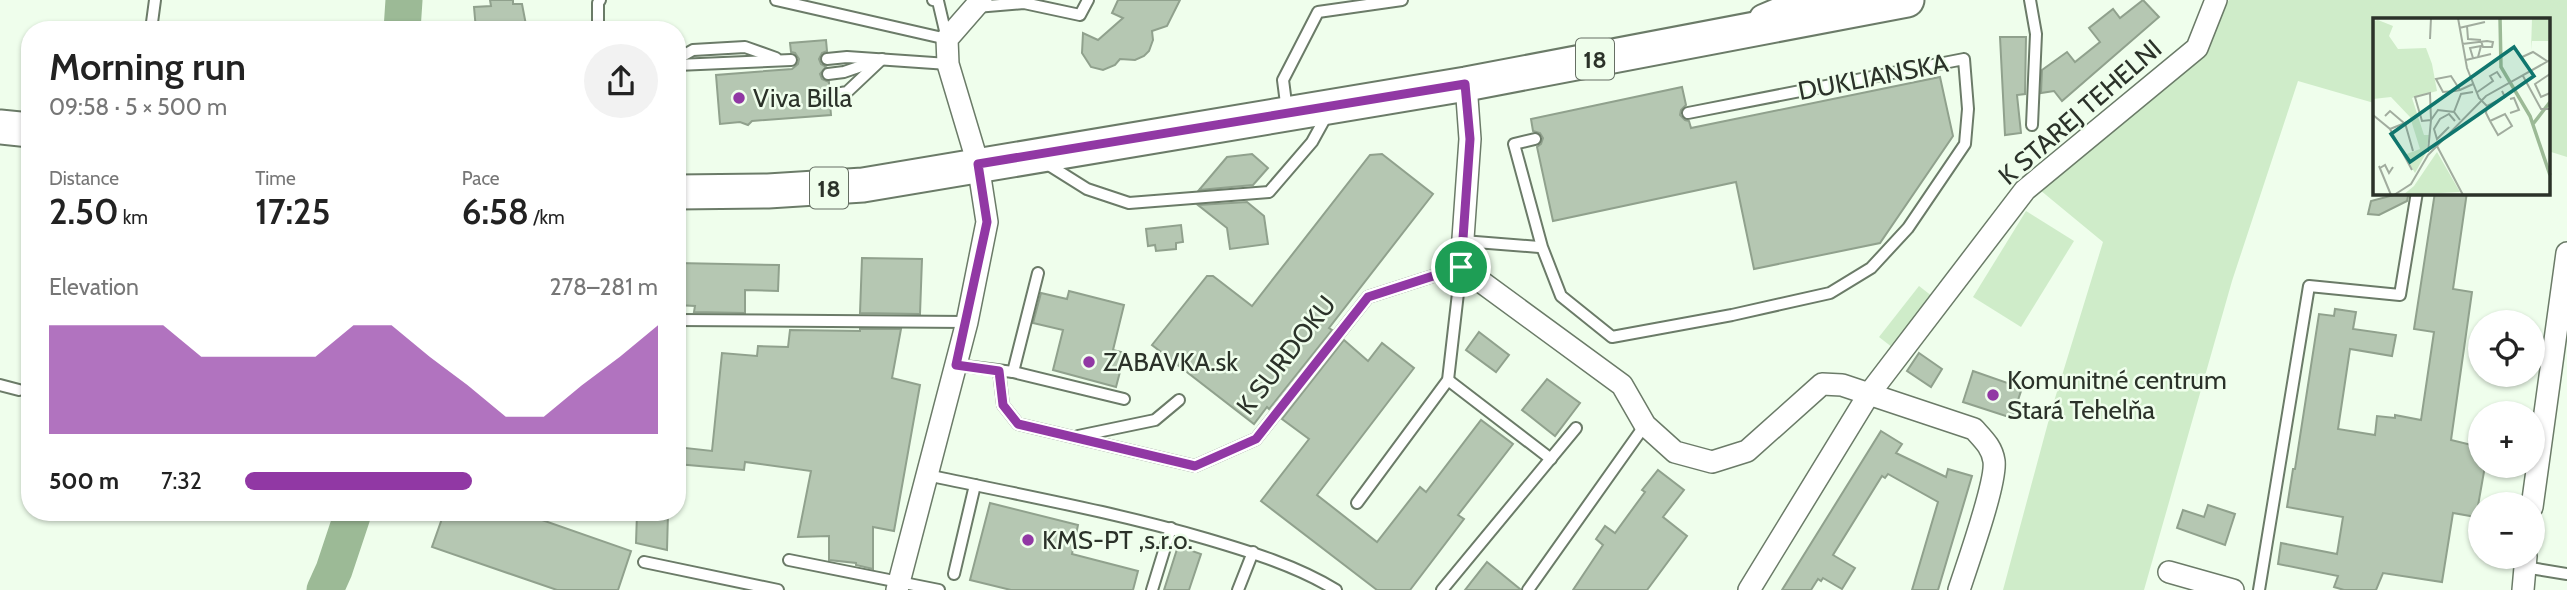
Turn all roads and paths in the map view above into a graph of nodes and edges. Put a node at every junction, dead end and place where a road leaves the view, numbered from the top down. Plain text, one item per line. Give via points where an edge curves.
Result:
1 (155, 0) edge
2 (600, 0) edge
3 (779, 0) edge
4 (936, 0) edge
5 (1088, 0) edge
6 (1402, 0) edge
7 (1807, 0) edge
8 (1907, 0) edge
9 (2030, 0) edge
10 (2216, 0) edge
11 (979, 4) edge
12 (152, 21) edge
13 (598, 21) edge
14 (1724, 34) junction
15 (947, 39) junction
16 (686, 54) edge
17 (827, 59) dead end
18 (882, 60) junction
19 (948, 64) junction
20 (686, 65) edge
21 (828, 74) dead end
22 (1465, 84) junction
23 (830, 95) dead end
24 (1331, 107) junction
25 (1688, 113) dead end
26 (1288, 114) junction
27 (2032, 125) dead end
28 (0, 127) edge
29 (21, 130) edge
30 (1535, 139) dead end
31 (1033, 155) junction
32 (978, 164) junction
33 (686, 192) edge
34 (2417, 194) edge
35 (1463, 241) junction
36 (1539, 247) dead end
37 (2567, 253) edge
38 (1461, 267) junction
39 (1038, 273) dead end
40 (686, 320) edge
41 (967, 322) junction
42 (956, 365) junction
43 (999, 371) junction
44 (1013, 372) junction
45 (1448, 380) junction
46 (0, 385) edge
47 (19, 390) dead end
48 (1869, 394) junction
49 (1124, 398) dead end
50 (1179, 400) dead end
51 (1645, 425) junction
52 (1576, 428) dead end
53 (1072, 437) junction
54 (1550, 459) junction
55 (927, 475) junction
56 (975, 485) junction
57 (2534, 492) edge
58 (1357, 503) dead end
59 (1171, 528) junction
60 (1253, 552) junction
61 (789, 560) dead end
62 (644, 562) dead end
63 (2545, 568) edge
64 (2524, 569) edge
65 (2169, 572) dead end
66 (954, 574) dead end
67 (2567, 575) edge
68 (898, 585) edge
69 (778, 590) edge
70 (939, 590) edge
71 (1152, 590) edge
72 (1238, 590) edge
73 (1336, 590) edge
74 (1442, 590) edge
75 (1528, 590) edge
76 (1749, 590) edge
77 (1959, 590) edge
78 (2233, 590) edge
79 (2259, 590) edge
80 (2523, 590) edge

1 - 12 lane
2 - 13 lane
3 - 15 lane
4 - 15 lane
5 - 11 lane via 1080,15 1024,3
6 - 26 lane via 1318,12 1283,80
7 - 14 street
8 - 14 main road, 18
9 - 27 lane via 2035,34
10 - 48 street, K STAREJ TEHELNI via 2197,48 2025,191
11 - 15 street
14 - 22 main road, 18
15 - 19 street
16 - 20 lane via 745,47 786,60
17 - 18 lane
18 - 19 lane
18 - 21 lane
18 - 23 lane via 847,92
19 - 32 street
22 - 24 main road, 18
22 - 35 street via 1470,139
24 - 26 main road, 18
24 - 31 lane via 1312,142 1269,192 1129,203 1087,189
25 - 30 lane, DUKLIANSKA via 1964,59 1965,144 1908,228 1871,268 1830,293 1732,315 1612,337 1561,296 1542,247 1514,144
26 - 31 main road, 18
28 - 29 main road
31 - 32 main road, 18
32 - 33 main road, 18 via 837,187
32 - 41 street via 987,222
34 - 79 lane via 2400,295 2309,286
35 - 36 lane
35 - 38 street
37 - 57 street
38 - 45 lane
38 - 51 street via 1622,385
38 - 53 lane, K SURDOKU via 1368,297 1256,439 1195,466
39 - 44 lane
40 - 41 lane
41 - 42 street
42 - 43 lane
42 - 55 street
43 - 44 lane
43 - 53 lane, K SURDOKU via 1003,405 1018,424
44 - 49 lane
45 - 54 lane
45 - 58 lane
46 - 47 lane
48 - 51 street via 1822,384 1746,451 1712,462 1675,452
48 - 76 street, K STAREJ TEHELNI
48 - 77 street via 1974,429 1989,445 1995,463 1991,484
50 - 53 lane, K SURDOKU via 1155,420
51 - 75 lane
52 - 54 lane
54 - 74 lane
55 - 56 lane
55 - 68 street
56 - 59 lane
56 - 66 lane
59 - 60 lane
59 - 71 lane
60 - 72 lane
60 - 73 lane
61 - 68 lane
62 - 69 lane
63 - 67 lane
64 - 80 street
65 - 78 street
68 - 70 lane

